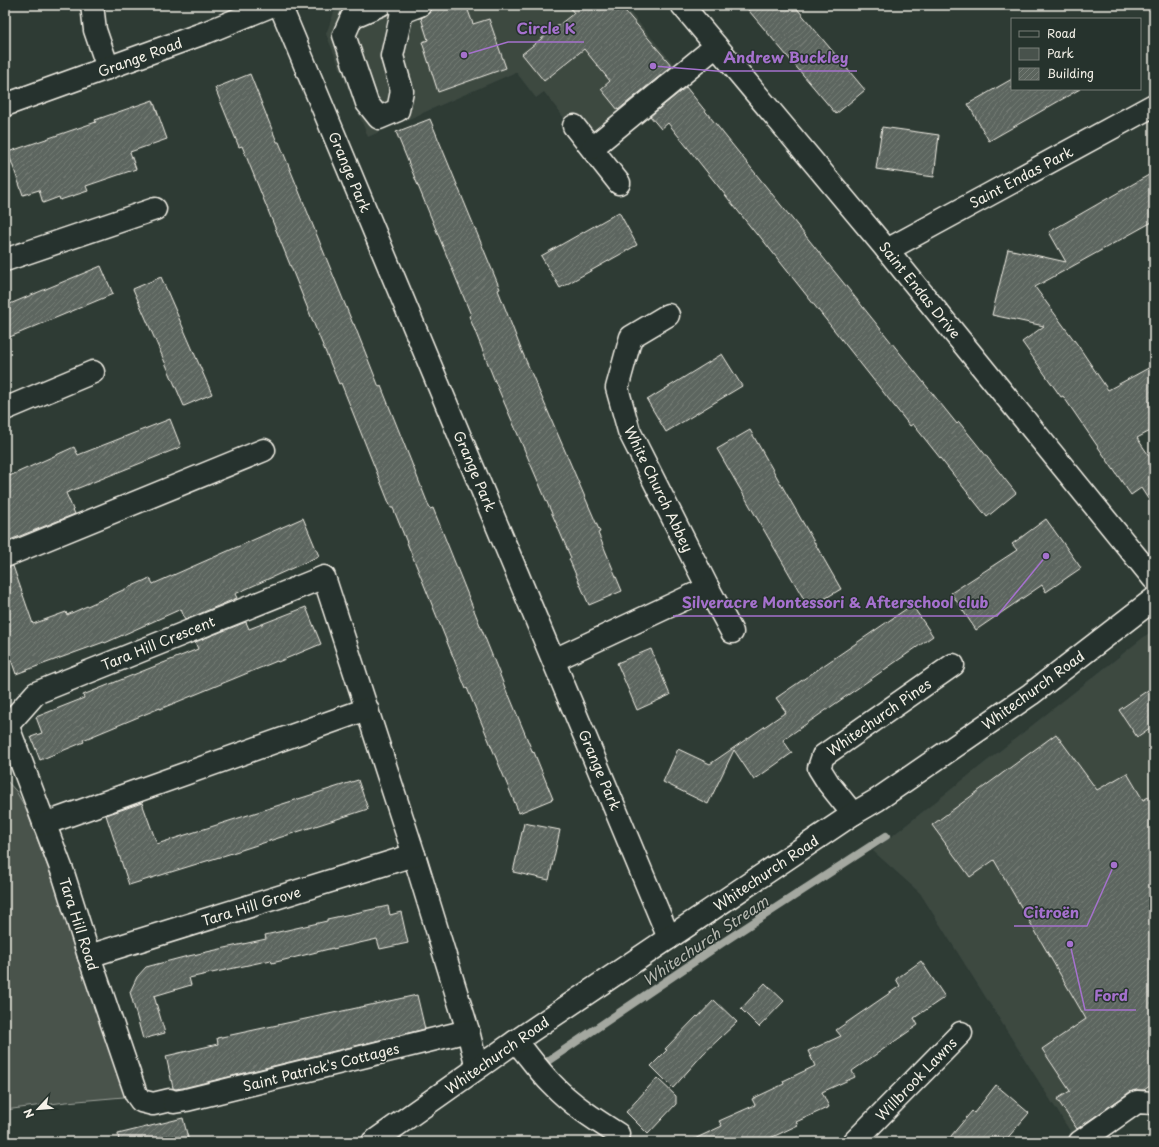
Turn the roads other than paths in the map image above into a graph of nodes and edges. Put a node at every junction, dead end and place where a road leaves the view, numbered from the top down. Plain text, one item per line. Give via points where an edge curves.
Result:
1 (92, 5) edge
2 (273, 5) edge
3 (280, 5) edge
4 (380, 5) edge
5 (682, 5) edge
6 (407, 7) edge
7 (716, 46) junction
8 (108, 68) junction
9 (5, 105) edge
10 (1154, 105) edge
11 (574, 126) dead end
12 (592, 148) junction
13 (619, 183) dead end
14 (155, 209) dead end
15 (887, 250) junction
16 (5, 260) edge
17 (668, 315) dead end
18 (93, 372) dead end
19 (5, 409) edge
20 (264, 450) dead end
21 (5, 556) edge
22 (1154, 579) edge
23 (708, 588) junction
24 (1154, 600) edge
25 (732, 632) dead end
26 (554, 660) junction
27 (953, 665) dead end
28 (367, 709) junction
29 (6, 724) edge
30 (853, 814) junction
31 (44, 824) junction
32 (414, 855) junction
33 (669, 938) junction
34 (89, 956) junction
35 (468, 1032) junction
36 (960, 1033) dead end
37 (516, 1041) junction
38 (477, 1068) junction
39 (172, 1101) joint
40 (1154, 1103) edge
41 (618, 1134) dead end
42 (373, 1142) edge
43 (854, 1142) edge
44 (1080, 1142) edge

1 - 8 street via 95,30
2 - 8 street, Grange Road
3 - 26 street, Grange Park
4 - 6 street via 352,17 344,35 367,103 379,118 398,110 402,91 392,56
5 - 7 street, Saint Endas Drive
7 - 12 street
7 - 15 street, Saint Endas Drive
8 - 9 street, Grange Road
10 - 15 street, Saint Endas Park
11 - 12 street
12 - 13 street
14 - 16 street
15 - 22 street, Saint Endas Drive
17 - 23 street, White Church Abbey via 631,337 617,388 629,431
18 - 19 street
20 - 21 street
23 - 25 street, White Church Abbey
23 - 26 street
24 - 30 street, Whitechurch Road via 1030,694
26 - 33 street, Grange Park
27 - 30 street, Whitechurch Pines via 824,756 820,768 829,784
28 - 29 street, Tara Hill Crescent via 324,577 36,692
28 - 31 street
28 - 32 street
29 - 31 street, Tara Hill Road
30 - 33 street, Whitechurch Road
31 - 34 street, Tara Hill Road via 63,873
32 - 34 street, Tara Hill Grove
32 - 35 street
33 - 37 street, Whitechurch Road
34 - 39 street, Tara Hill Road via 136,1094 141,1101 153,1104
35 - 38 street
35 - 39 street, Saint Patrick's Cottages via 186,1100
36 - 43 street, Willbrook Lawns
37 - 38 street, Whitechurch Road
37 - 41 street via 552,1085 585,1113
38 - 42 street, Whitechurch Road
40 - 44 street via 1137,1102

